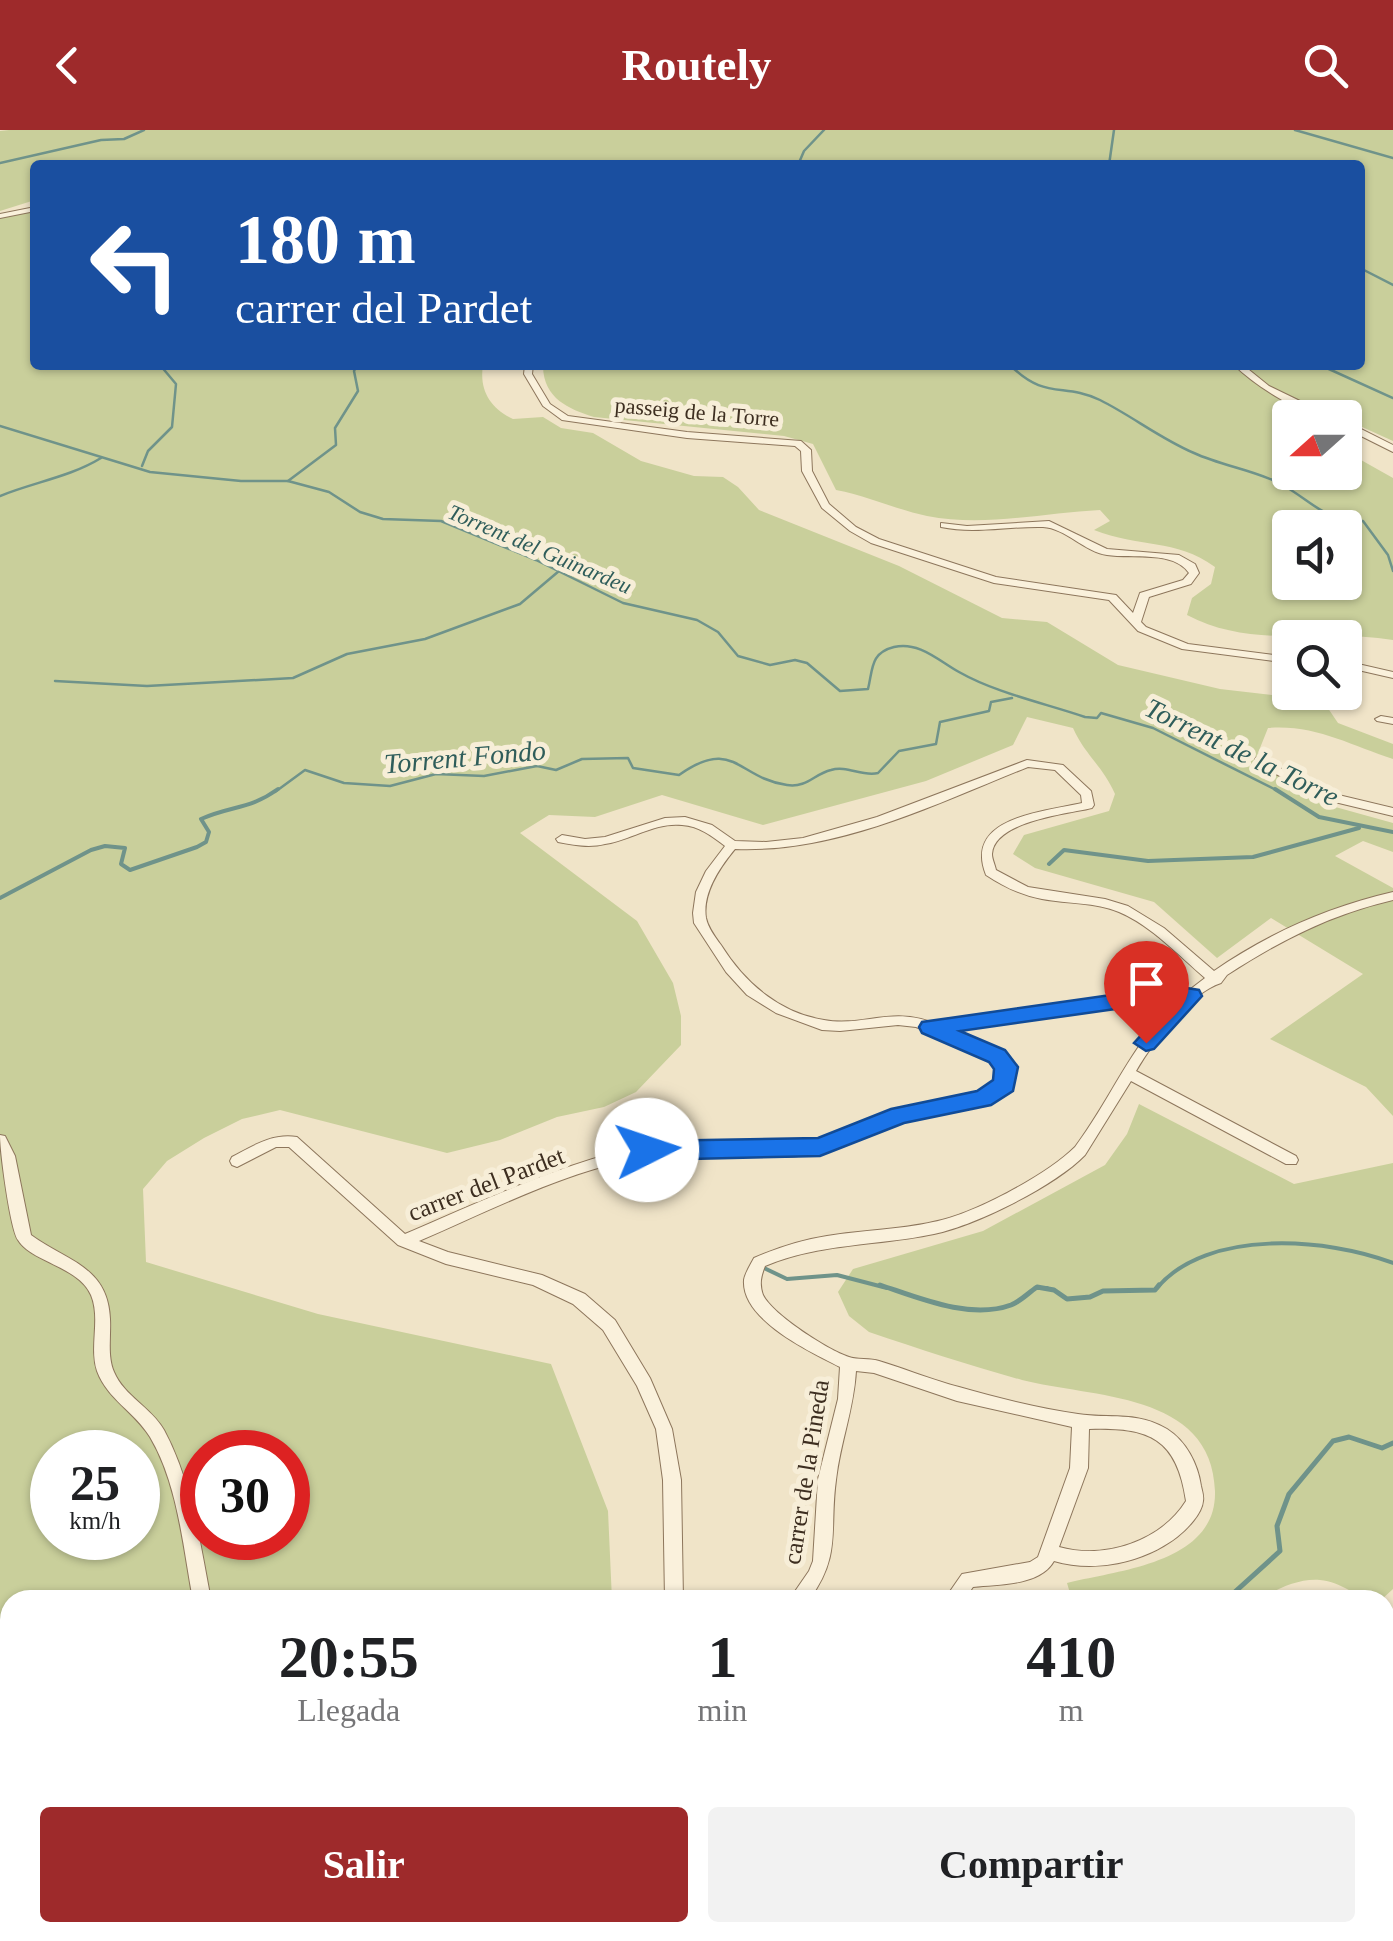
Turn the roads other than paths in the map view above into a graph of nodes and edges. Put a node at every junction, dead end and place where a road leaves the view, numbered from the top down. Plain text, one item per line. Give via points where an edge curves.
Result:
1 (30, 210) edge
2 (0, 216) edge
3 (528, 370) edge
4 (1244, 370) edge
5 (1292, 400) edge
6 (1362, 433) edge
7 (1393, 449) edge
8 (944, 525) dead end
9 (1134, 624) junction
10 (1272, 658) edge
11 (1362, 668) edge
12 (1393, 675) edge
13 (1260, 760) dead end
14 (1393, 812) edge
15 (562, 839) dead end
16 (732, 845) junction
17 (1393, 896) edge
18 (1216, 980) junction
19 (1191, 996) junction
20 (930, 1027) junction
21 (1128, 1072) junction
22 (0, 1140) edge
23 (1292, 1160) dead end
24 (237, 1161) dead end
25 (403, 1241) junction
26 (848, 1364) junction
27 (1081, 1422) junction
28 (1050, 1552) junction
29 (200, 1590) edge
30 (674, 1590) edge
31 (806, 1590) edge
32 (960, 1590) edge

1 - 2 street
3 - 9 street, passeig de la Torre via 544,402 560,416 794,442 806,450 821,500 862,535 994,580 1107,595
4 - 5 street
6 - 7 street
8 - 9 street via 1049,524 1105,552 1188,562 1192,577 1144,596
9 - 10 street, passeig de la Torre via 1186,647
11 - 12 street
13 - 14 street via 1322,795
15 - 16 street via 594,842 671,820 720,831
16 - 18 street via 760,847 870,824 1027,763 1054,764 1090,802 1005,827 988,852 990,872 1036,896 1126,910
16 - 20 street via 714,866 698,916 746,991 826,1026 896,1018
17 - 18 street, carrer de la Pineda via 1300,926
18 - 19 street, carrer de la Pineda
19 - 20 street
19 - 21 street, carrer de la Pineda
20 - 25 street, carrer del Pardet via 997,1056 1006,1067 1005,1084 983,1098 900,1115 820,1147 688,1147 625,1156
21 - 23 street
21 - 26 street, carrer de la Pineda via 1072,1160 969,1216 925,1230 826,1240 759,1262 752,1284 766,1313
22 - 29 street via 24,1238 82,1274 98,1295 104,1368 159,1438
24 - 25 street via 274,1142 292,1141
25 - 30 street via 536,1279 579,1299 609,1325 664,1429
26 - 27 street
26 - 31 street, carrer de la Pineda via 827,1479 822,1561
27 - 28 street via 1082,1455
27 - 28 street via 1138,1422 1158,1431 1187,1463 1195,1502 1183,1523 1140,1547 1072,1559
28 - 32 street via 1034,1570 968,1580

